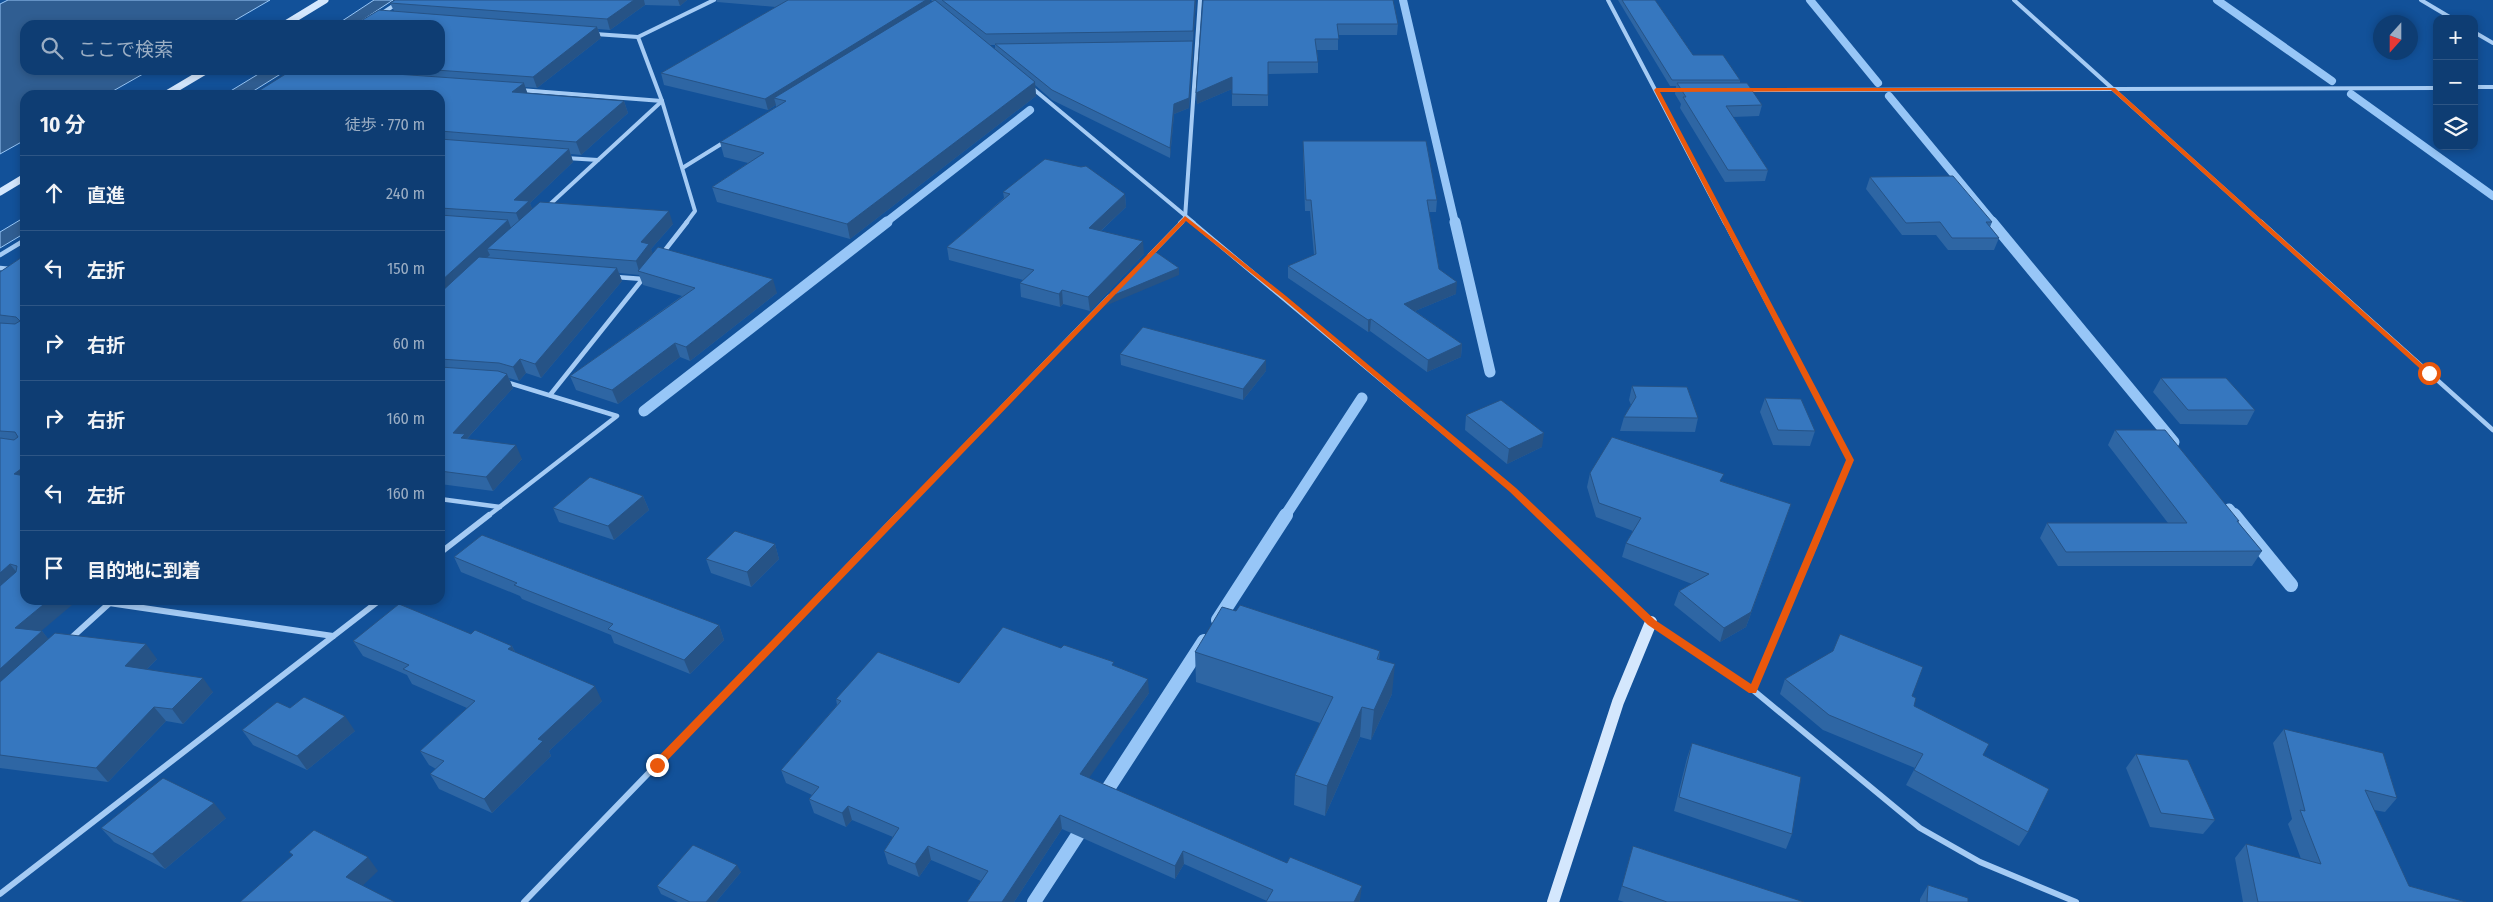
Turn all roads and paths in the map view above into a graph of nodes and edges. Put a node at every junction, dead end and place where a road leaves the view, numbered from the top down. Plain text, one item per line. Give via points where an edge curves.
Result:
1 (325, 0) edge
2 (402, 0) edge
3 (714, 0) edge
4 (1200, 0) edge
5 (1608, 0) edge
6 (2014, 0) edge
7 (2421, 0) edge
8 (2446, 15) edge
9 (387, 17) edge
10 (292, 20) edge
11 (590, 34) edge
12 (2478, 34) edge
13 (638, 37) junction
14 (2493, 43) edge
15 (1187, 46) edge
16 (1197, 46) junction
17 (199, 75) edge
18 (1023, 80) edge
19 (2493, 87) edge
20 (2433, 88) edge
21 (2478, 88) edge
22 (2113, 89) junction
23 (173, 90) edge
24 (515, 90) edge
25 (1656, 90) junction
26 (1686, 90) edge
27 (1746, 90) edge
28 (662, 101) junction
29 (732, 137) edge
30 (558, 157) edge
31 (598, 160) junction
32 (684, 167) junction
33 (20, 180) edge
34 (0, 192) edge
35 (543, 211) edge
36 (1185, 218) junction
37 (20, 243) edge
38 (0, 256) edge
39 (660, 256) edge
40 (1145, 259) edge
41 (0, 268) edge
42 (17, 270) edge
43 (649, 271) edge
44 (613, 276) edge
45 (643, 279) junction
46 (1111, 294) edge
47 (496, 381) edge
48 (550, 395) junction
49 (2493, 430) edge
50 (445, 500) edge
51 (500, 506) junction
52 (445, 549) edge
53 (108, 605) edge
54 (131, 605) edge
55 (373, 605) edge
56 (1651, 622) junction
57 (333, 636) junction
58 (66, 642) edge
59 (1753, 690) junction
60 (0, 894) edge
61 (524, 902) edge
62 (1553, 902) edge
63 (2076, 902) edge

1 - 10 street
2 - 9 street via 377,16
3 - 13 street
4 - 16 street
5 - 25 street
6 - 22 street
7 - 8 street
11 - 13 street
12 - 14 street
13 - 28 street
15 - 16 street
16 - 36 street
17 - 23 street
18 - 36 street
19 - 21 street
20 - 22 street
22 - 27 street
22 - 49 street
24 - 28 street
25 - 26 street
25 - 59 street via 1850,460
28 - 31 street
28 - 32 street
29 - 32 street
30 - 31 street
31 - 35 street
32 - 39 street via 695,211
33 - 34 street
36 - 40 street
36 - 56 street via 1513,490
37 - 38 street
41 - 42 street
43 - 45 street
44 - 45 street
45 - 48 street
46 - 61 street
47 - 48 street
48 - 51 street via 616,416
50 - 51 street
51 - 52 street
53 - 58 street
54 - 57 street
55 - 57 street
56 - 59 street
56 - 62 street via 1618,702
57 - 60 street
59 - 63 street via 1920,828 1980,862

